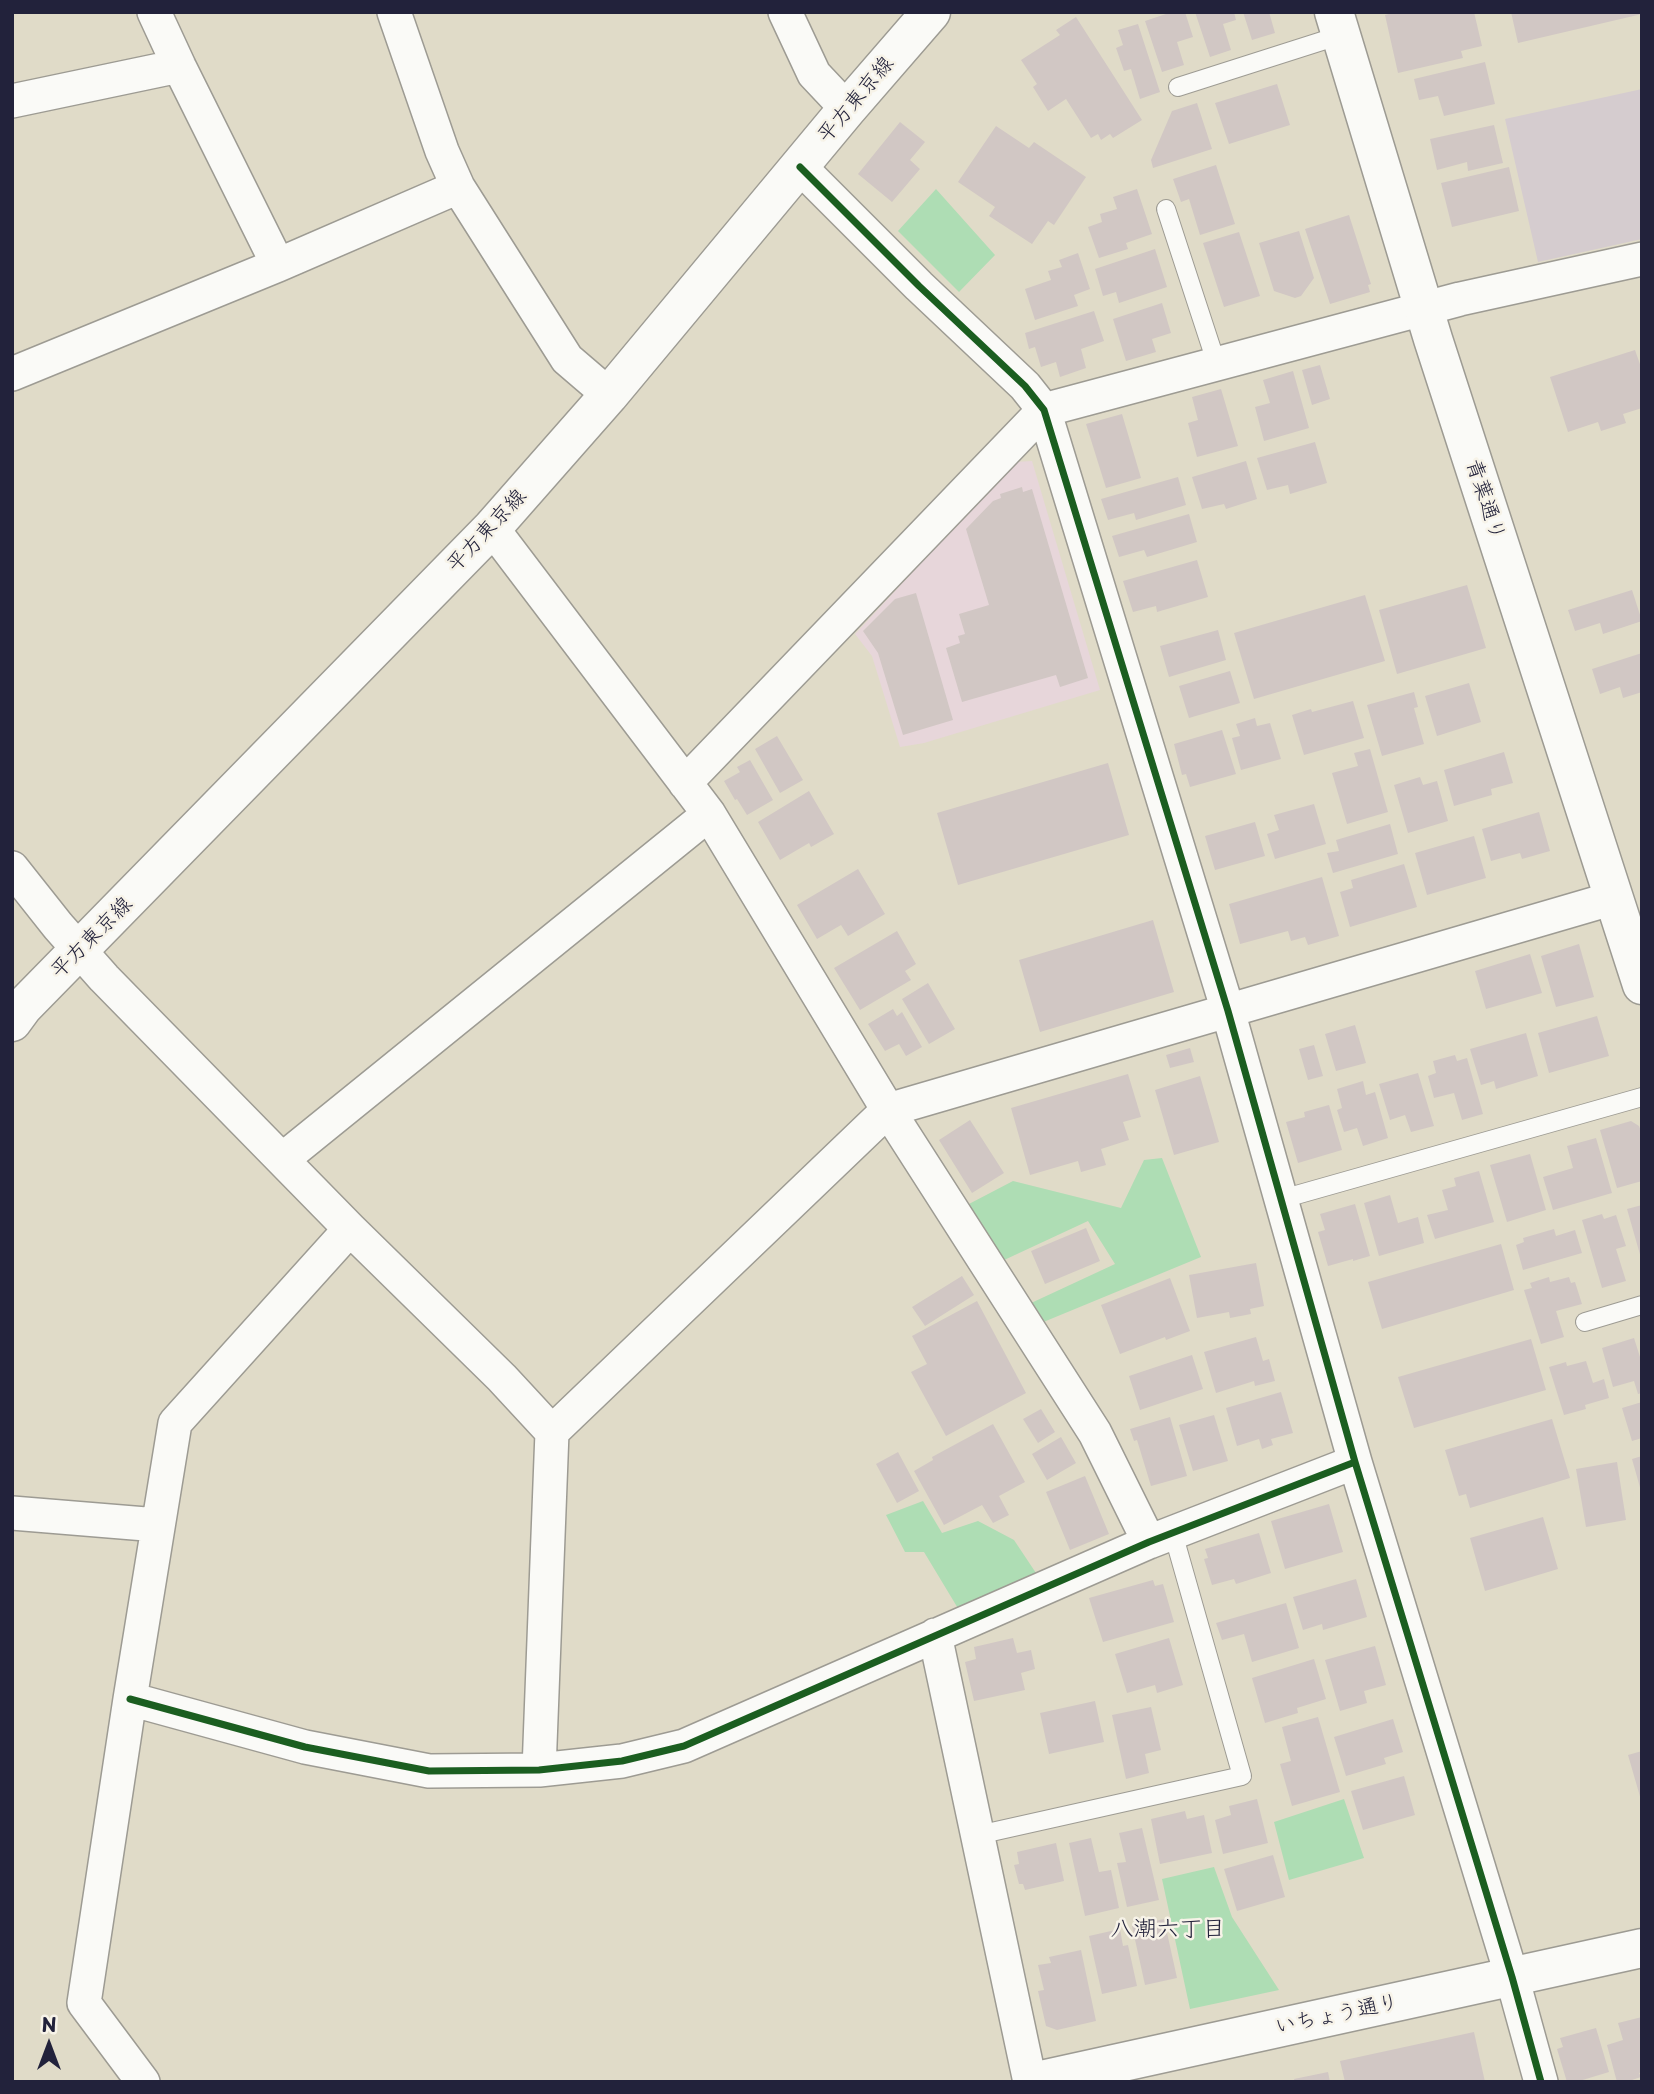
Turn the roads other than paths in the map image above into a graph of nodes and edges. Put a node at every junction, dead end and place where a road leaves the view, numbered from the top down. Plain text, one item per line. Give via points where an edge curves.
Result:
1 (154, 12) edge
2 (394, 12) edge
3 (785, 12) edge
4 (931, 12) edge
5 (1338, 24) edge
6 (178, 66) junction
7 (1178, 86) dead end
8 (12, 101) edge
9 (847, 109) junction
10 (800, 167) junction
11 (458, 187) junction
12 (1166, 209) dead end
13 (1642, 259) edge
14 (278, 265) junction
15 (1424, 309) junction
16 (1217, 365) junction
17 (12, 374) edge
18 (609, 395) junction
19 (1044, 410) junction
20 (492, 528) junction
21 (685, 783) junction
22 (709, 814) junction
23 (12, 868) edge
24 (1614, 898) junction
25 (80, 951) junction
26 (1642, 985) edge
27 (1228, 1011) junction
28 (12, 1022) edge
29 (1642, 1097) edge
30 (888, 1110) junction
31 (283, 1159) junction
32 (1282, 1199) junction
33 (350, 1229) junction
34 (1642, 1305) edge
35 (1585, 1322) dead end
36 (552, 1432) junction
37 (1355, 1462) junction
38 (12, 1513) edge
39 (158, 1525) junction
40 (1161, 1538) junction
41 (935, 1634) junction
42 (130, 1699) junction
43 (539, 1770) junction
44 (978, 1835) junction
45 (1642, 1948) edge
46 (1512, 1977) junction
47 (143, 2082) edge
48 (1031, 2082) edge
49 (1541, 2082) edge

1 - 6 street
2 - 11 street
3 - 9 street via 814,74
4 - 9 street, 平方東京線
5 - 7 lane
5 - 15 street, 青葉通り
6 - 8 street
6 - 14 street
9 - 10 street, 平方東京線
10 - 18 street, 平方東京線
10 - 19 street via 1025,386
11 - 14 street
11 - 18 street via 567,359
12 - 16 lane
13 - 15 street
14 - 17 street
15 - 16 street
15 - 24 street, 青葉通り
16 - 19 street
18 - 20 street, 平方東京線
19 - 21 street
19 - 27 street
20 - 21 street
20 - 25 street, 平方東京線
21 - 22 street
22 - 30 street
22 - 31 street
23 - 25 street
24 - 26 street, 青葉通り
24 - 27 street
25 - 28 street, 平方東京線
25 - 31 street
27 - 30 street
27 - 32 street
29 - 32 lane
30 - 36 street
30 - 40 street
31 - 33 street
32 - 37 street
33 - 36 street
33 - 39 street via 174,1423
34 - 35 lane
36 - 43 street
37 - 40 street
37 - 46 street
38 - 39 street
39 - 42 street
40 - 41 street
40 - 44 lane via 1242,1776
41 - 43 street via 684,1746 622,1761
41 - 44 street
42 - 43 street via 305,1747 429,1771
42 - 47 street via 84,2003
44 - 48 street
45 - 46 street, いちょう通り
46 - 48 street, いちょう通り
46 - 49 street

